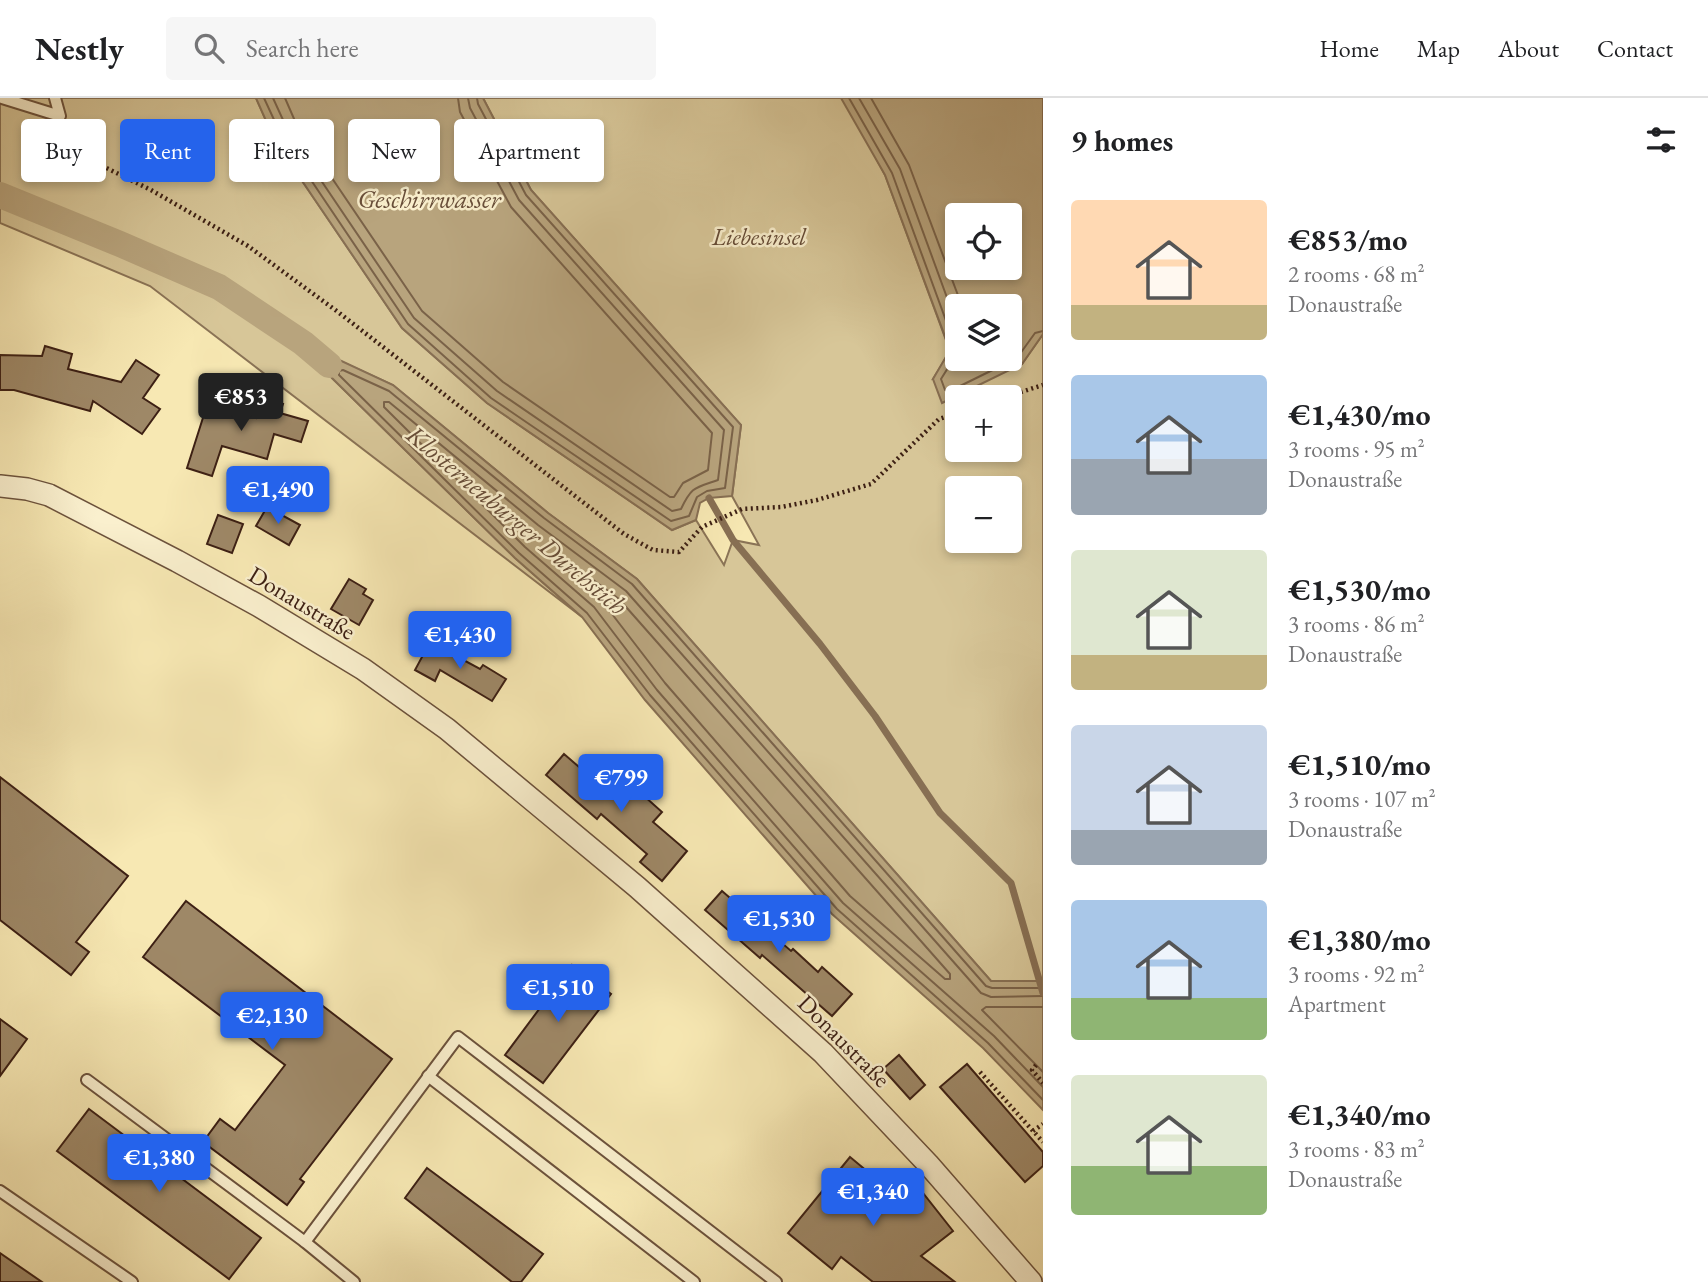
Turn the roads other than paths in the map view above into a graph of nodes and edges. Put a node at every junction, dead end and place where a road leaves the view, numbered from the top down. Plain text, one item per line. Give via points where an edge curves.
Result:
1 (2, 98) edge
2 (55, 98) edge
3 (0, 486) edge
4 (428, 1076) junction
5 (87, 1080) dead end
6 (0, 1191) edge
7 (305, 1242) junction
8 (132, 1282) edge
9 (354, 1282) edge
10 (694, 1282) edge
11 (776, 1282) edge
12 (1031, 1282) edge

1 - 2 lane via 60,116
3 - 12 street, Donaustraße via 49,495 177,561 363,669 447,729 637,887 823,1053
4 - 7 lane
4 - 10 lane
4 - 11 lane via 458,1037
5 - 7 lane
6 - 8 lane
7 - 9 lane

